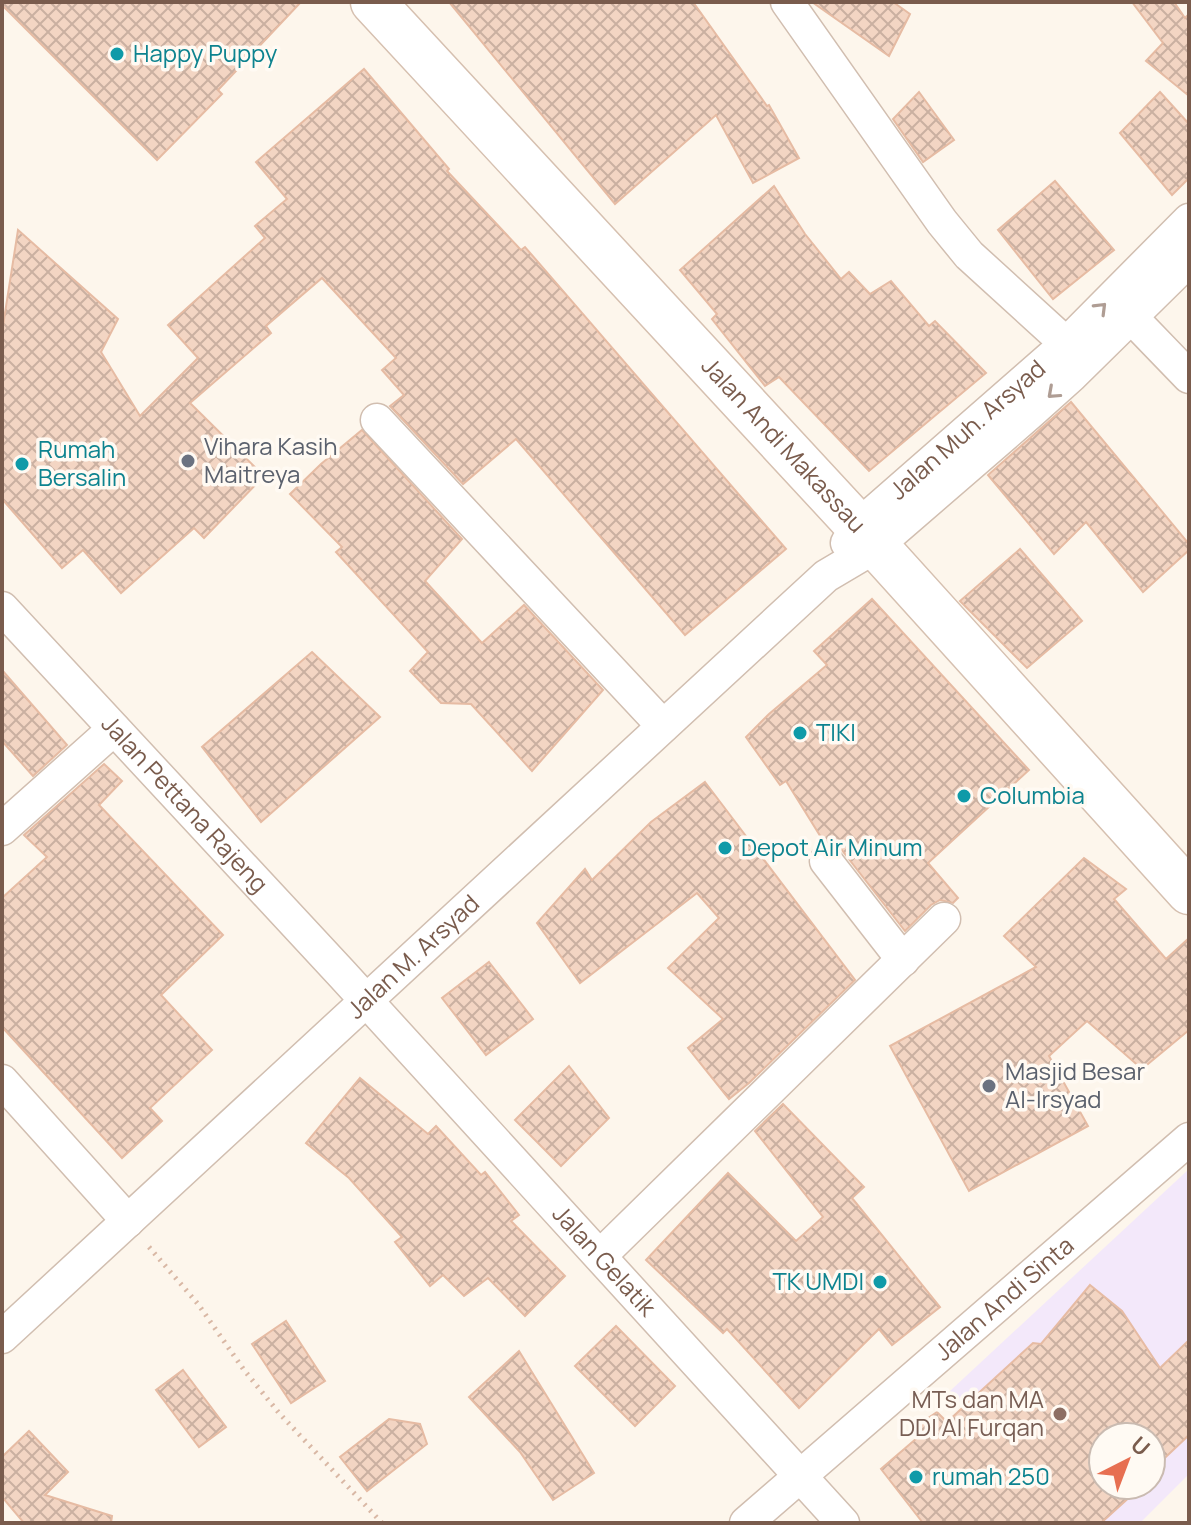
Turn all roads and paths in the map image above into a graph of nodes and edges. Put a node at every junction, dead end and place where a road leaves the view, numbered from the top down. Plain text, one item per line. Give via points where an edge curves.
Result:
1 (373, 2) edge
2 (787, 2) edge
3 (1189, 220) edge
4 (1189, 260) edge
5 (1132, 318) junction
6 (1076, 353) junction
7 (1189, 377) edge
8 (377, 420) dead end
9 (866, 536) junction
10 (826, 576) joint
11 (2, 608) edge
12 (663, 726) junction
13 (114, 729) junction
14 (2, 829) edge
15 (826, 861) dead end
16 (1189, 892) edge
17 (944, 919) dead end
18 (903, 960) junction
19 (365, 1000) junction
20 (2, 1081) edge
21 (1189, 1139) edge
22 (128, 1221) junction
23 (600, 1256) junction
24 (4, 1330) edge
25 (801, 1475) junction
26 (382, 1523) edge
27 (746, 1523) edge
28 (843, 1523) edge

1 - 9 street, Jalan Andi Makassau
2 - 6 street via 969,255
6 -> 3 street, Jalan Muh. Arsyad
4 - 5 street, Jalan Muh. Arsyad
5 - 6 street, Jalan Muh. Arsyad
5 - 7 street
6 - 9 street, Jalan Muh. Arsyad
8 - 12 street
9 - 10 street, Jalan Muh. Arsyad
9 - 16 street, Jalan Andi Makassau
10 - 12 street, Jalan M. Arsyad
11 - 13 street, Jalan Pettana Rajeng
12 - 19 street, Jalan M. Arsyad
13 - 14 street
13 - 19 street, Jalan Pettana Rajeng
15 - 18 street
17 - 18 street
18 - 23 street
19 - 22 street, Jalan M. Arsyad
19 - 23 street, Jalan Gelatik
20 - 22 street
21 - 25 street, Jalan Andi Sinta
22 - 24 street, Jalan M. Arsyad
22 - 26 path via 279,1413
23 - 25 street, Jalan Gelatik
25 - 27 street, Jalan Andi Sinta
25 - 28 street, Jalan Gelatik

